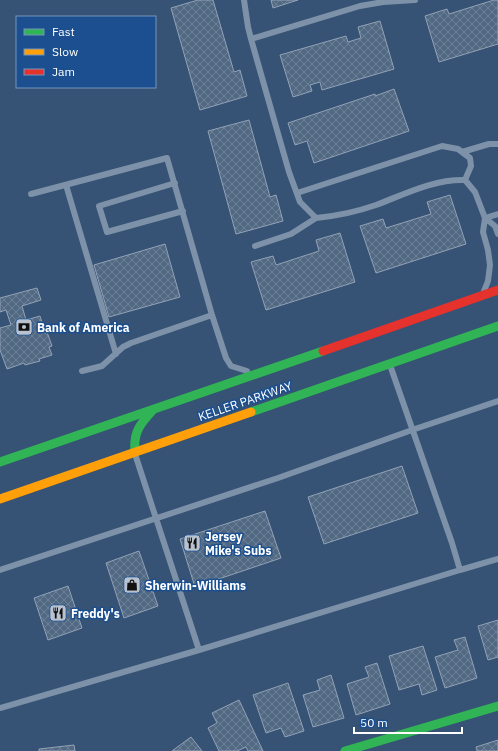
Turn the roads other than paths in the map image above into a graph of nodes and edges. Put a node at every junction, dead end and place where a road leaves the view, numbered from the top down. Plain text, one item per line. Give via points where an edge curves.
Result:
1 (244, 0) edge
2 (415, 0) edge
3 (251, 39) junction
4 (498, 144) edge
5 (462, 152) junction
6 (465, 180) junction
7 (175, 183) junction
8 (66, 185) junction
9 (297, 193) junction
10 (31, 194) dead end
11 (183, 211) junction
12 (498, 214) edge
13 (316, 218) junction
14 (485, 218) junction
15 (498, 234) edge
16 (255, 246) dead end
17 (498, 290) edge
18 (483, 295) junction
19 (212, 315) junction
20 (498, 326) edge
21 (116, 354) junction
22 (389, 364) junction
23 (82, 371) dead end
24 (254, 374) junction
25 (498, 401) edge
26 (155, 408) junction
27 (412, 430) junction
28 (135, 452) junction
29 (0, 462) edge
30 (0, 499) edge
31 (156, 517) junction
32 (498, 560) edge
33 (0, 570) edge
34 (460, 570) junction
35 (199, 650) junction
36 (498, 706) edge
37 (0, 708) edge
38 (344, 751) edge

1 - 3 lane
2 - 3 lane via 360,6
3 - 9 lane
4 - 5 lane
5 - 6 lane via 470,158 471,166
5 - 9 lane via 442,146
6 - 13 lane via 451,180 418,188 339,216
6 - 14 lane via 475,192
7 - 8 lane via 167,158
7 - 11 lane
7 - 11 lane via 99,206 108,232
8 - 10 lane
8 - 21 lane
9 - 13 lane via 300,202
11 - 19 lane
12 - 14 lane
13 - 16 lane via 291,234
14 - 15 lane via 495,226
14 - 18 lane via 483,232 490,265
17 - 18 main road, KELLER PARKWAY
18 - 24 main road, KELLER PARKWAY
19 - 21 lane via 130,343
19 - 24 lane via 231,366
20 - 22 main road, KELLER PARKWAY
21 - 23 lane via 102,366
22 - 27 lane
22 - 28 main road, KELLER PARKWAY
24 - 26 main road, KELLER PARKWAY
25 - 27 lane
26 - 28 main road via 138,427 133,442
26 - 29 main road, KELLER PARKWAY
27 - 31 lane via 278,478
27 - 34 lane
28 - 30 main road, KELLER PARKWAY
28 - 31 lane
31 - 33 lane
31 - 35 lane
32 - 34 lane
34 - 35 lane
35 - 37 lane
36 - 38 main road

